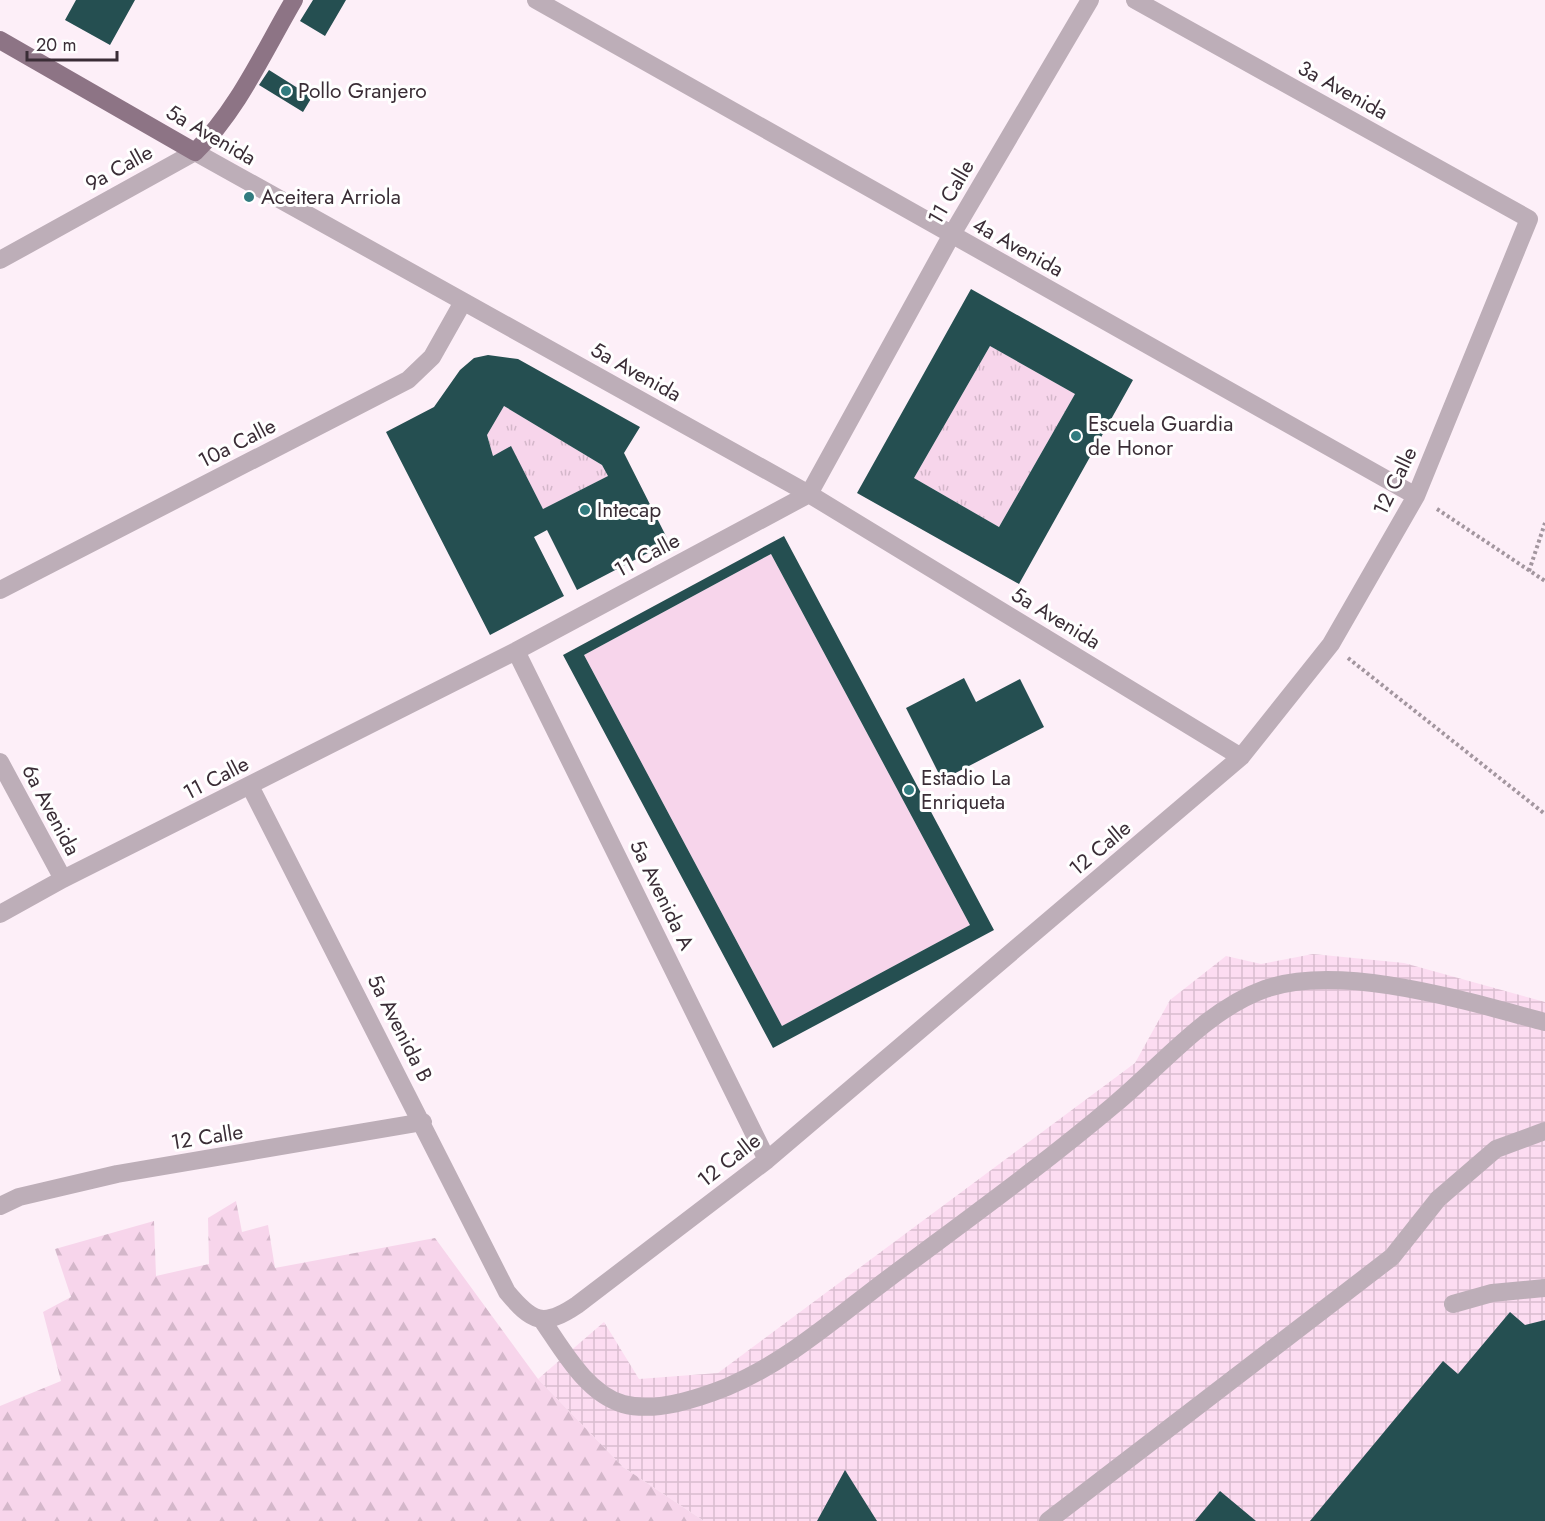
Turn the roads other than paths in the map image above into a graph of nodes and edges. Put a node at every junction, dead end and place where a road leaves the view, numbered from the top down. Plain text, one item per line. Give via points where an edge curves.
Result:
1 (294, 0) edge
2 (536, 0) edge
3 (1090, 0) edge
4 (1135, 0) edge
5 (0, 40) edge
6 (195, 152) junction
7 (1529, 219) joint
8 (951, 236) junction
9 (0, 260) edge
10 (463, 302) junction
11 (809, 494) junction
12 (1416, 496) junction
13 (0, 590) edge
14 (516, 651) junction
15 (1241, 757) junction
16 (0, 762) edge
17 (250, 786) junction
18 (63, 879) junction
19 (0, 914) edge
20 (1545, 1022) edge
21 (423, 1122) junction
22 (1545, 1131) edge
23 (767, 1160) junction
24 (0, 1206) edge
25 (1545, 1288) edge
26 (1454, 1304) dead end
27 (542, 1320) junction
28 (1048, 1521) edge

1 - 6 main road, 9a Calle via 229,111
2 - 8 street, 4a Avenida
3 - 8 street, 11 Calle
4 - 7 street, 3a Avenida
5 - 6 main road, 5a Avenida
6 - 9 street, 9a Calle
6 - 10 street, 5a Avenida
7 - 12 street, 12 Calle
8 - 11 street, 11 Calle
8 - 12 street, 4a Avenida
10 - 11 street, 5a Avenida
10 - 13 street, 10a Calle via 432,357 408,380
11 - 14 street, 11 Calle
11 - 15 street, 5a Avenida
12 - 15 street, 12 Calle via 1331,644
14 - 17 street, 11 Calle
14 - 23 street, 5a Avenida A
15 - 23 street, 12 Calle
16 - 18 street, 6a Avenida
17 - 18 street, 11 Calle
17 - 21 street, 5a Avenida B
18 - 19 street, 11 Calle
20 - 27 street via 1452,998 1358,982 1291,983 1241,1000 1188,1038 1071,1142 785,1356 703,1395 658,1406 637,1406 609,1398 586,1380
21 - 24 street, 12 Calle via 117,1174 19,1197
21 - 27 street, 5a Avenida B via 507,1292 523,1311
22 - 28 street via 1496,1149 1438,1199 1392,1257
23 - 27 street, 12 Calle via 577,1305 559,1317
25 - 26 street via 1492,1293

